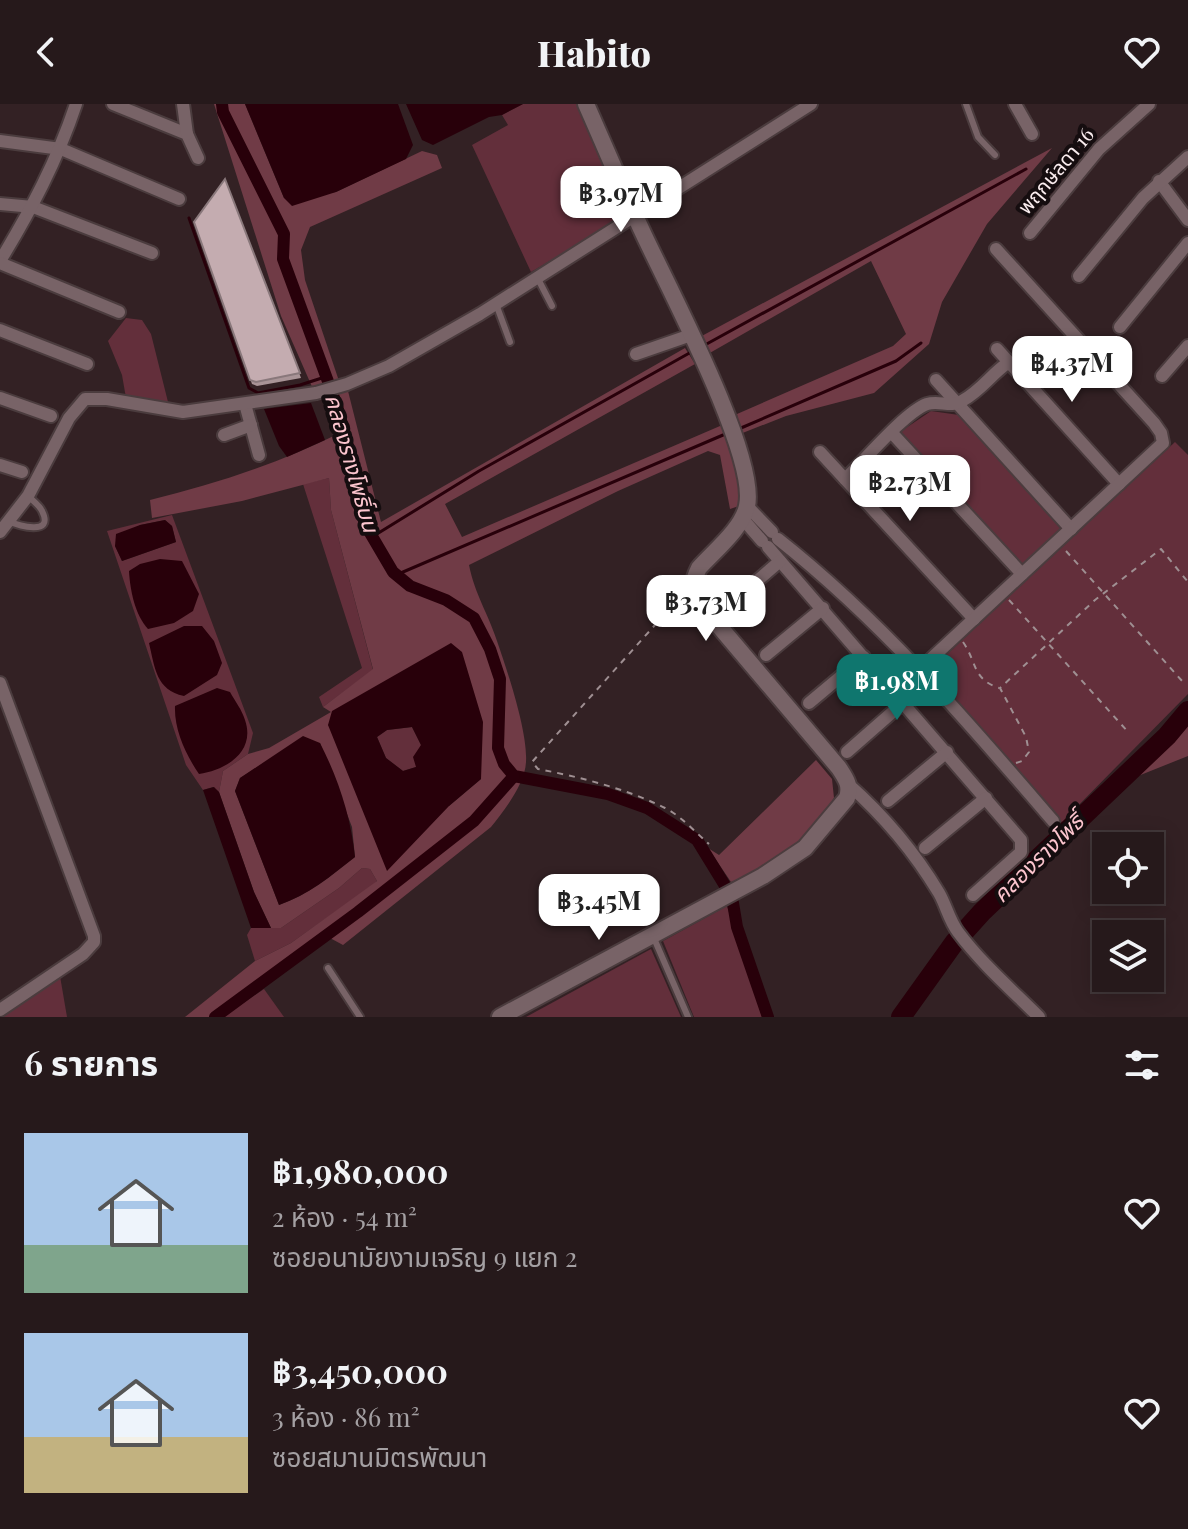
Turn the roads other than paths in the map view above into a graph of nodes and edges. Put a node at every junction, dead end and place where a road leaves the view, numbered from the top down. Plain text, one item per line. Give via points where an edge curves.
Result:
1 (76, 104) edge
2 (113, 104) edge
3 (183, 104) edge
4 (586, 104) edge
5 (811, 104) edge
6 (966, 104) edge
7 (1015, 104) edge
8 (1149, 104) edge
9 (187, 134) junction
10 (1032, 134) dead end
11 (0, 141) edge
12 (61, 149) junction
13 (995, 155) dead end
14 (1188, 157) edge
15 (198, 158) dead end
16 (1159, 181) junction
17 (179, 199) dead end
18 (0, 204) edge
19 (33, 207) junction
20 (635, 215) junction
21 (1188, 219) edge
22 (1030, 233) dead end
23 (1188, 243) edge
24 (996, 249) dead end
25 (152, 253) dead end
26 (0, 262) edge
27 (1079, 276) dead end
28 (537, 277) junction
29 (496, 304) junction
30 (552, 306) dead end
31 (119, 312) dead end
32 (1120, 327) dead end
33 (0, 330) edge
34 (510, 342) dead end
35 (696, 346) junction
36 (1188, 346) edge
37 (997, 349) dead end
38 (636, 354) dead end
39 (1009, 362) junction
40 (87, 364) dead end
41 (1162, 376) dead end
42 (936, 380) dead end
43 (0, 398) edge
44 (245, 404) junction
45 (956, 405) junction
46 (51, 416) dead end
47 (251, 425) junction
48 (892, 433) junction
49 (224, 435) dead end
50 (820, 452) dead end
51 (259, 455) dead end
52 (0, 465) edge
53 (22, 472) dead end
54 (845, 479) junction
55 (1119, 484) junction
56 (28, 496) junction
57 (745, 512) junction
58 (4, 526) edge
59 (1071, 529) junction
60 (774, 545) junction
61 (1022, 574) junction
62 (735, 600) dead end
63 (823, 608) junction
64 (974, 619) junction
65 (766, 655) dead end
66 (864, 657) junction
67 (920, 669) junction
68 (0, 683) edge
69 (904, 702) junction
70 (809, 703) dead end
71 (847, 752) dead end
72 (947, 752) junction
73 (848, 784) junction
74 (986, 798) junction
75 (888, 801) dead end
76 (1053, 821) dead end
77 (925, 848) dead end
78 (973, 895) dead end
79 (653, 935) junction
80 (328, 968) dead end
81 (0, 1010) edge
82 (360, 1017) edge
83 (500, 1017) edge
84 (688, 1017) edge
85 (1039, 1017) edge

1 - 12 street
2 - 9 street
3 - 9 street
4 - 20 street
5 - 20 street
6 - 13 lane via 978,137
7 - 10 street
8 - 22 street, พฤกษ์ลดา 16 via 1099,149
9 - 15 street
11 - 12 street
12 - 17 street
12 - 19 street
14 - 16 street
16 - 21 street
16 - 27 street
18 - 19 street
19 - 25 street
19 - 26 street
20 - 28 street
20 - 35 street
23 - 32 street
24 - 55 street via 1161,433 1159,448
26 - 31 street
28 - 29 street
28 - 30 lane
29 - 34 lane
29 - 44 street via 389,366 347,384
33 - 40 street
35 - 38 street
35 - 57 street via 736,440 745,475
36 - 41 street
37 - 39 street
39 - 45 street via 981,390
39 - 55 street
42 - 45 street
43 - 46 street
44 - 47 street
44 - 56 street via 183,412 88,397 69,418
45 - 48 street via 929,403
45 - 59 street
47 - 49 street
47 - 51 street
48 - 54 street
48 - 61 street
50 - 54 street
52 - 53 street
54 - 64 street
55 - 59 street
56 - 58 street
56 - 58 lane via 42,511 41,525
57 - 60 street
57 - 73 street via 699,568 693,591
59 - 61 street
60 - 62 street
60 - 63 street
60 - 67 street via 823,574
61 - 64 street
63 - 65 street
63 - 66 street
64 - 67 street
66 - 69 street
66 - 70 street
67 - 76 street
68 - 81 street via 94,936 83,954
69 - 71 street
69 - 72 street
72 - 74 street
72 - 75 street
73 - 79 street via 847,798 805,848
73 - 85 street via 917,859 968,946
74 - 77 street
74 - 78 street via 1023,846
79 - 83 street
79 - 84 lane
80 - 82 lane

